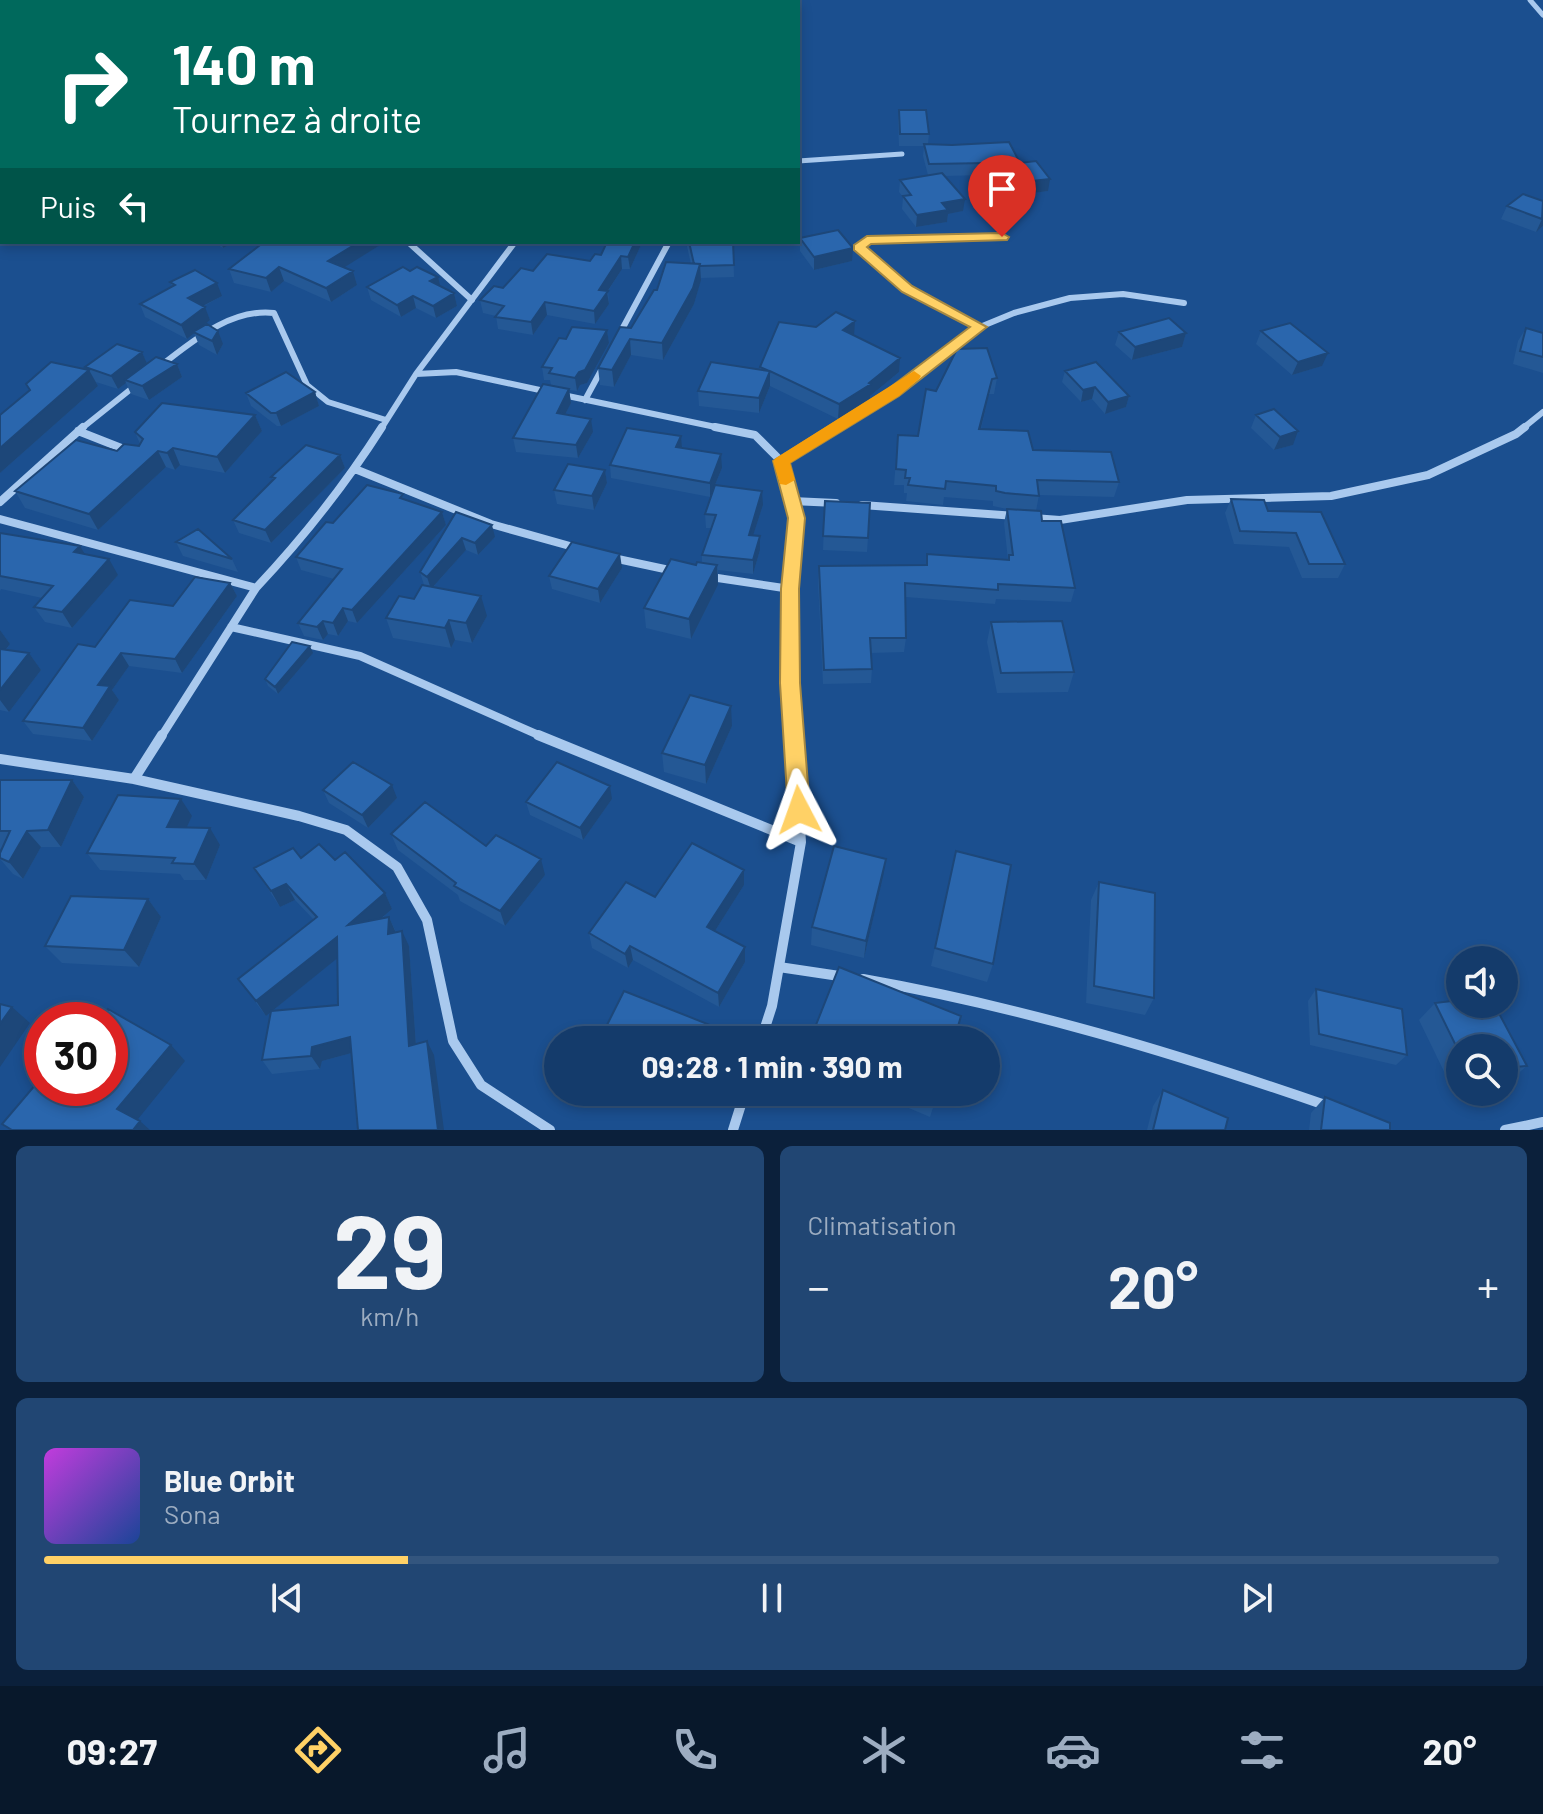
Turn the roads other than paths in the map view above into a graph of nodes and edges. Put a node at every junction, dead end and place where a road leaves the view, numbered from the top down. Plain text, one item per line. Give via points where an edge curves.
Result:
1 (1530, 0) edge
2 (1543, 15) edge
3 (902, 154) dead end
4 (800, 161) edge
5 (1002, 237) dead end
6 (410, 244) edge
7 (514, 244) edge
8 (668, 244) edge
9 (472, 300) junction
10 (1184, 303) dead end
11 (980, 327) junction
12 (613, 347) edge
13 (606, 360) edge
14 (416, 374) junction
15 (585, 400) junction
16 (1543, 412) edge
17 (386, 420) junction
18 (78, 431) junction
19 (144, 457) edge
20 (781, 461) junction
21 (355, 469) junction
22 (792, 501) junction
23 (0, 502) edge
24 (0, 519) edge
25 (584, 550) edge
26 (599, 554) edge
27 (689, 574) edge
28 (703, 576) edge
29 (256, 588) junction
30 (790, 589) junction
31 (231, 627) junction
32 (0, 759) edge
33 (134, 779) junction
34 (801, 842) junction
35 (779, 967) junction
36 (766, 1026) edge
37 (741, 1106) edge
38 (1339, 1110) edge
39 (1543, 1122) edge
40 (550, 1130) edge
41 (733, 1130) edge
42 (1505, 1130) edge

1 - 2 street
3 - 4 street
5 - 11 street via 867,240 859,247 907,289
6 - 9 street
7 - 9 street
8 - 12 street
9 - 14 street
10 - 11 street via 1123,294 1070,298
11 - 20 street via 893,392
13 - 15 street
14 - 15 street via 456,372
14 - 17 street
15 - 20 street via 755,435
16 - 22 street via 1516,434 1428,475 1331,496 1187,500 1060,520
17 - 18 street via 328,402 307,385 274,313 261,309 233,318 186,348
17 - 21 street
18 - 19 street
18 - 23 street
20 - 22 street
21 - 25 street via 491,524
21 - 29 street
22 - 30 street via 796,518
24 - 29 street
26 - 27 street
28 - 30 street
29 - 31 street
30 - 34 street via 790,683
31 - 33 street
31 - 34 street via 360,656 582,754
32 - 33 street
33 - 40 street via 346,830 397,867 427,920 453,1041 481,1085
34 - 35 street
35 - 36 street
35 - 38 street via 916,987 1086,1026
37 - 41 street
39 - 42 street

